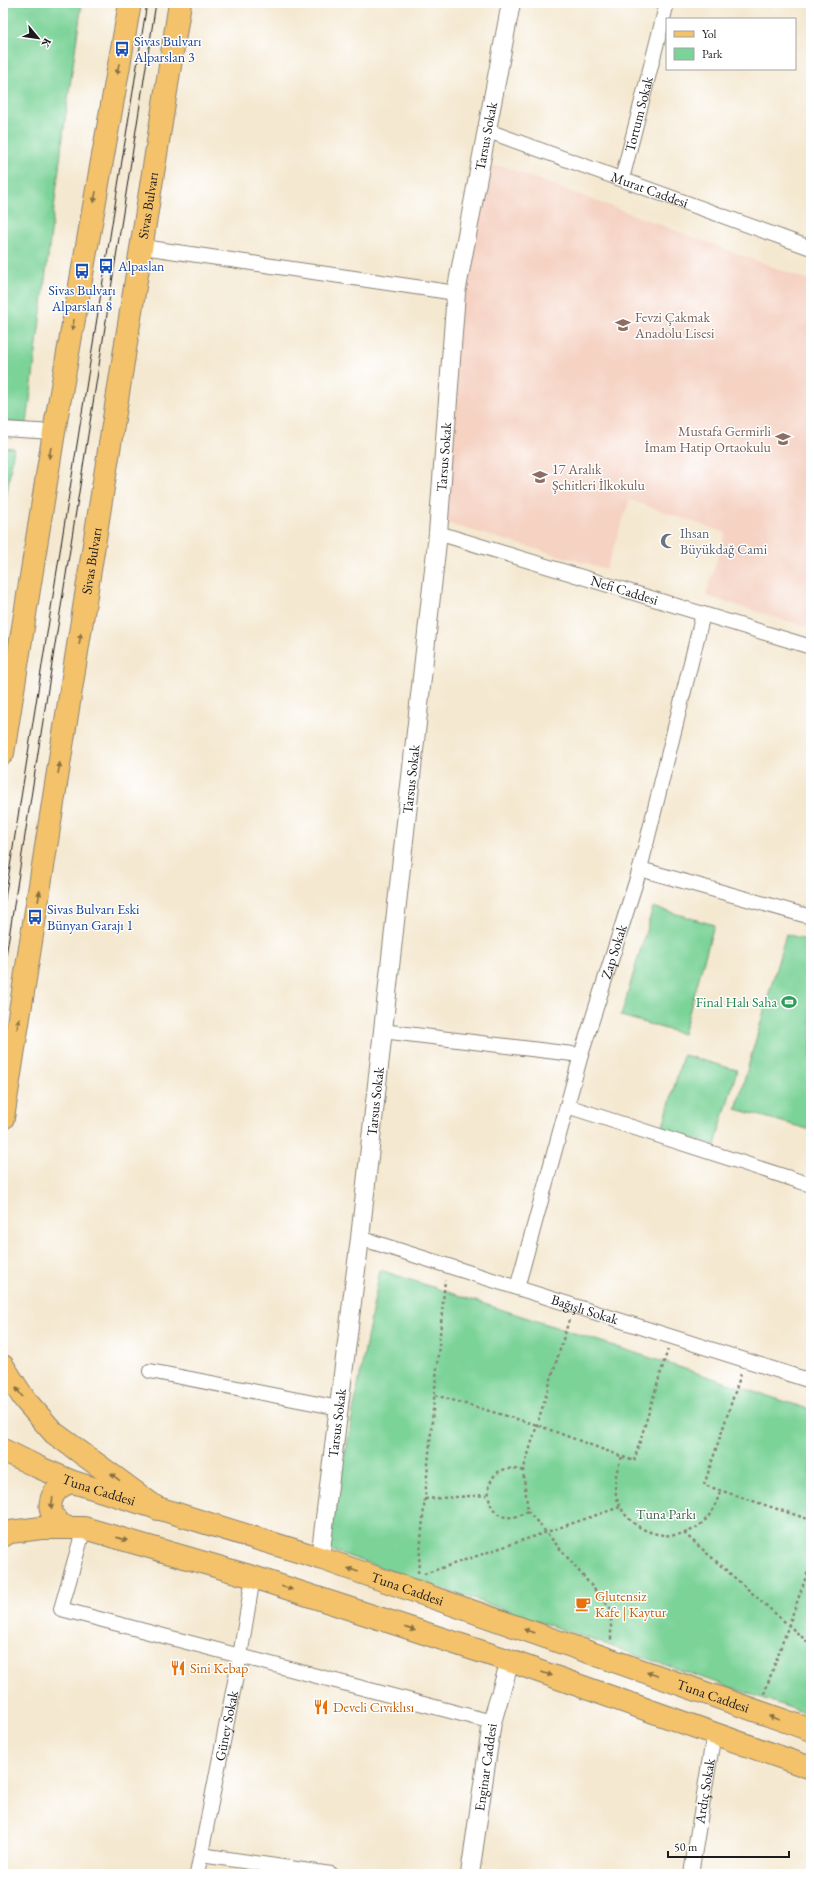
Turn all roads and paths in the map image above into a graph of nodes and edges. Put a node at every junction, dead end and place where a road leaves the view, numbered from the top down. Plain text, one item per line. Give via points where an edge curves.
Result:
1 (130, 3) edge
2 (180, 3) edge
3 (511, 3) edge
4 (667, 3) edge
5 (488, 130) junction
6 (622, 179) junction
7 (143, 247) junction
8 (811, 248) edge
9 (456, 293) junction
10 (3, 429) edge
11 (54, 432) junction
12 (438, 533) junction
13 (703, 614) junction
14 (811, 647) edge
15 (3, 753) edge
16 (640, 869) junction
17 (811, 917) edge
18 (382, 1031) junction
19 (581, 1055) junction
20 (567, 1106) junction
21 (3, 1118) edge
22 (811, 1185) edge
23 (360, 1238) junction
24 (446, 1265) junction
25 (517, 1288) junction
26 (573, 1306) junction
27 (671, 1337) junction
28 (746, 1360) junction
29 (3, 1366) edge
30 (150, 1371) dead end
31 (811, 1381) edge
32 (435, 1395) junction
33 (339, 1408) junction
34 (537, 1425) junction
35 (3, 1450) edge
36 (622, 1456) junction
37 (523, 1471) junction
38 (73, 1482) junction
39 (720, 1490) junction
40 (488, 1495) junction
41 (425, 1500) junction
42 (620, 1507) junction
43 (158, 1509) junction
44 (528, 1511) junction
45 (811, 1520) edge
46 (76, 1528) junction
47 (546, 1532) junction
48 (5, 1533) edge
49 (684, 1533) junction
50 (320, 1558) junction
51 (811, 1562) edge
52 (253, 1577) junction
53 (789, 1626) junction
54 (811, 1645) edge
55 (240, 1656) junction
56 (610, 1660) junction
57 (510, 1662) junction
58 (758, 1712) junction
59 (492, 1722) junction
60 (811, 1730) edge
61 (714, 1733) junction
62 (811, 1768) edge
63 (201, 1855) junction
64 (197, 1874) edge
65 (331, 1874) edge
66 (470, 1874) edge
67 (691, 1874) edge

1 -> 11 main road
2 - 7 main road, Sivas Bulvarı
3 - 5 street, Tarsus Sokak
4 - 6 street, Tortum Sokak
5 - 6 street, Murat Caddesi
5 - 9 street, Tarsus Sokak
6 - 8 street, Murat Caddesi
7 - 9 street
21 -> 7 main road, Sivas Bulvarı
9 - 12 street, Tarsus Sokak
10 - 11 street
11 -> 15 main road
12 - 13 street, Nefi Caddesi
12 - 18 street, Tarsus Sokak
13 - 14 street, Nefi Caddesi
13 - 16 street, Zap Sokak
16 - 17 street
16 - 19 street, Zap Sokak
18 - 19 street
18 - 23 street, Tarsus Sokak
19 - 20 street, Zap Sokak
20 - 22 street
20 - 25 street, Zap Sokak
23 - 24 street, Bağışlı Sokak
23 - 33 street, Tarsus Sokak
24 - 25 street, Bağışlı Sokak
24 - 32 path
25 - 26 street, Bağışlı Sokak
26 - 27 street, Bağışlı Sokak
26 - 34 path
27 - 28 street, Bağışlı Sokak
27 - 36 path via 634,1461
28 - 31 street, Bağışlı Sokak
28 - 39 path via 704,1485
43 -> 29 main road via 54,1433 25,1400
30 - 33 street
32 - 34 path
32 - 41 path
33 - 50 street, Tarsus Sokak
34 - 36 path
34 - 37 path
35 - 38 main road, Tuna Caddesi
36 - 42 path via 615,1478 615,1490
37 - 40 path via 509,1468 496,1474 488,1486
37 - 44 path
38 - 43 main road, Tuna Caddesi
38 -> 46 main road via 59,1487 54,1492 50,1505 53,1517 62,1525
39 - 45 path
39 - 49 path via 713,1510 706,1520
40 - 41 path
40 - 44 path via 491,1506 501,1515 515,1517
41 - 47 path via 418,1576
42 - 47 path
42 - 49 path via 631,1522 651,1534 663,1536
43 - 50 main road, Tuna Caddesi
44 - 47 path
46 - 48 main road via 41,1528
46 -> 52 main road
46 - 55 street via 61,1608
47 - 56 path via 611,1610
49 - 53 path
56 -> 50 main road, Tuna Caddesi
51 - 53 path
52 - 55 street, Güney Sokak
52 -> 57 main road
53 - 54 path
53 - 58 path
55 - 59 street
55 - 63 street, Güney Sokak
58 -> 56 main road, Tuna Caddesi
57 - 59 street, Enginar Caddesi
57 -> 61 main road
60 -> 58 main road, Tuna Caddesi
59 - 66 street, Enginar Caddesi
61 - 62 main road
61 - 67 street, Ardıç Sokak
63 - 64 street, Güney Sokak
63 - 65 street

